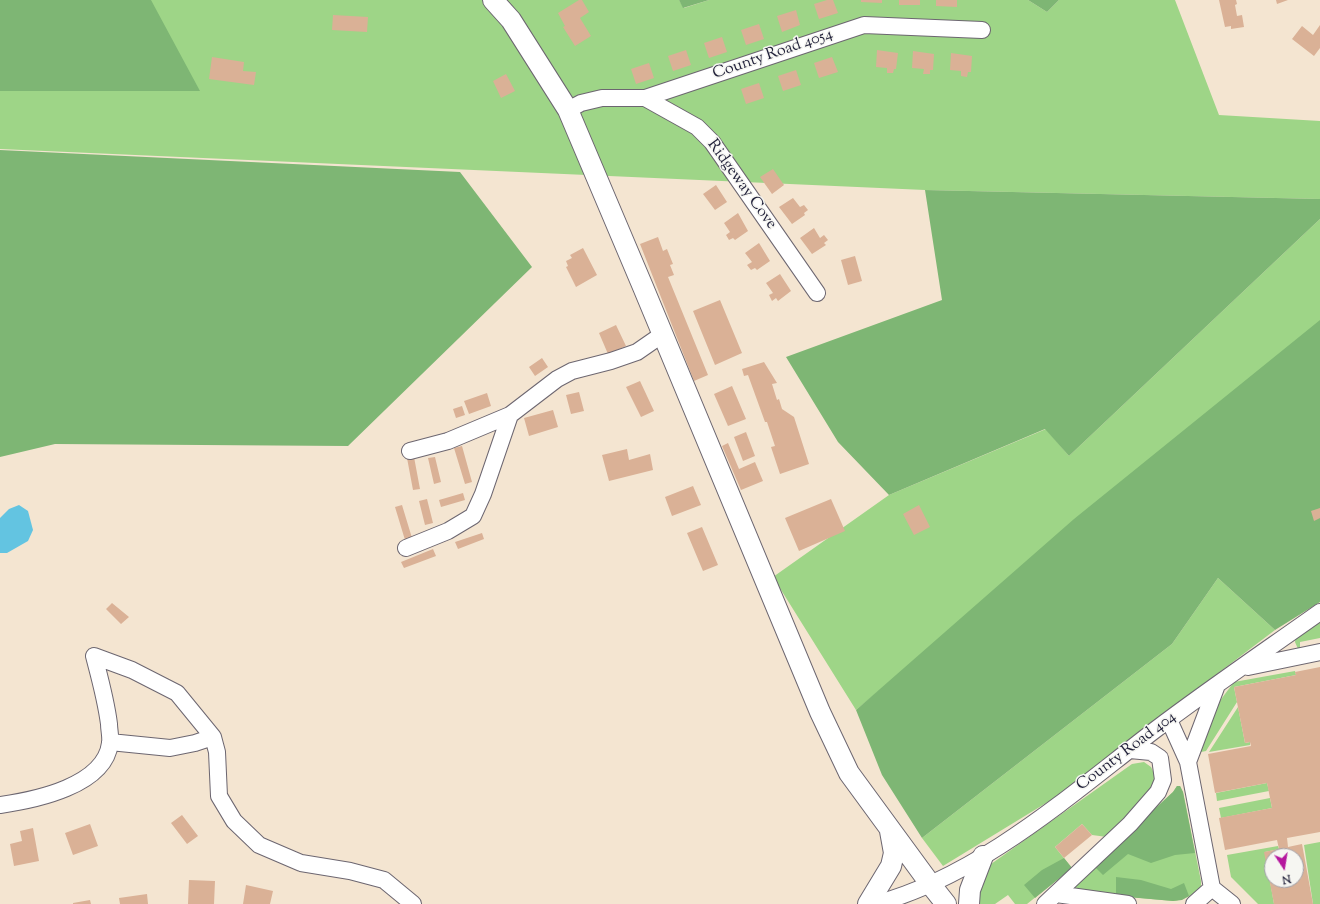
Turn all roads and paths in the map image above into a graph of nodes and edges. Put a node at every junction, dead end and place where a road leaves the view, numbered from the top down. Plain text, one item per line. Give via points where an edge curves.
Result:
1 (493, 0) edge
2 (982, 30) dead end
3 (645, 98) junction
4 (568, 110) junction
5 (817, 293) dead end
6 (663, 334) junction
7 (510, 415) junction
8 (410, 451) dead end
9 (406, 548) dead end
10 (1320, 612) edge
11 (1320, 652) edge
12 (1240, 668) junction
13 (1217, 685) junction
14 (1169, 720) junction
15 (213, 737) junction
16 (110, 742) junction
17 (1130, 750) junction
18 (1188, 762) junction
19 (0, 805) edge
20 (890, 829) junction
21 (983, 856) junction
22 (931, 885) junction
23 (1212, 888) junction
24 (1051, 899) edge
25 (413, 904) edge
26 (868, 904) edge
27 (875, 904) edge
28 (946, 904) edge
29 (970, 904) edge
30 (1128, 904) edge
31 (1194, 904) edge
32 (1232, 904) edge

1 - 4 main road via 511,20
2 - 3 street, County Road 4054 via 864,25
3 - 4 street, County Road 4054 via 602,98 580,103
3 - 5 street, Ridgeway Cove via 697,127 712,142
4 - 6 main road
6 - 7 street via 637,352 556,378
6 - 20 main road via 820,712 850,773
7 - 8 street via 448,441
7 - 9 street via 473,516 448,531
10 - 12 street, County Road 404
11 - 12 street
12 - 13 street, County Road 404
13 - 14 street, County Road 404
13 - 18 street
14 - 17 street, County Road 404
14 - 18 street
15 - 16 street via 170,748
15 - 16 street via 176,693 132,670 94,656 106,701
15 - 25 street via 217,752 219,796 234,821 259,845 301,863 384,880
16 - 19 street via 99,766 73,785 38,799
17 - 21 street, County Road 404 via 1039,819
17 - 24 street via 1151,752 1160,758 1163,780 1158,792 1130,824
18 - 23 street
20 - 22 main road
20 - 26 main road via 894,853 891,866
21 - 22 street, County Road 404
21 - 29 main road via 970,890
22 - 27 street, County Road 404
22 - 28 main road
23 - 31 street
23 - 32 street
24 - 30 street

